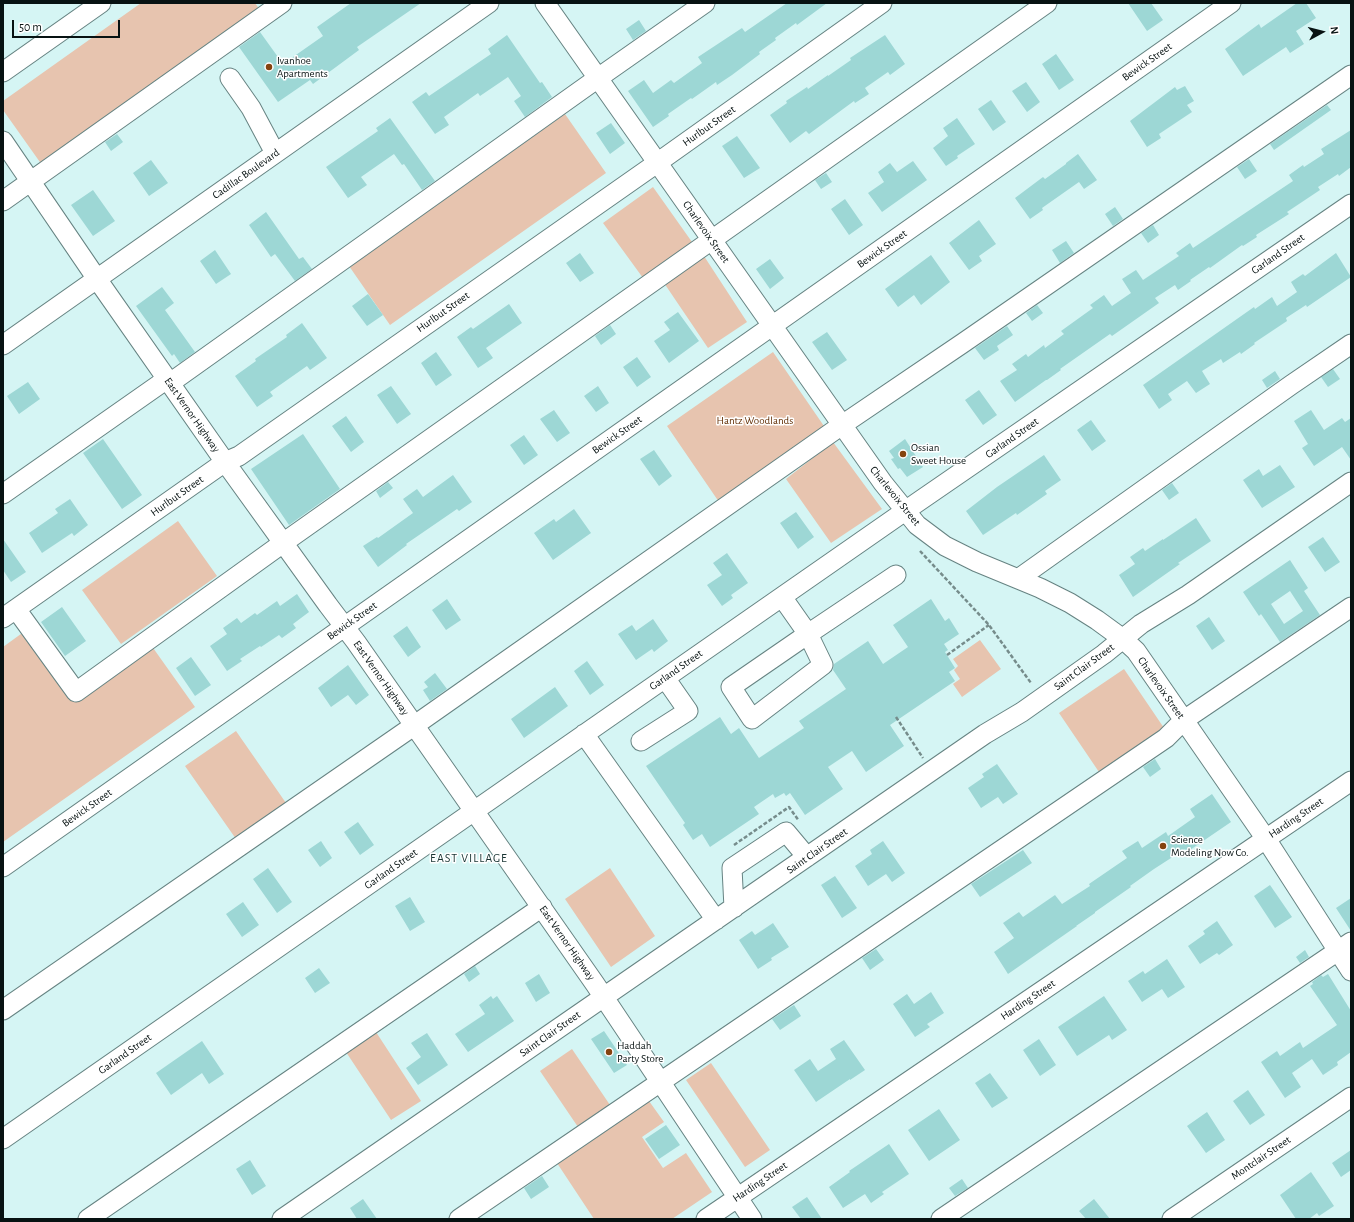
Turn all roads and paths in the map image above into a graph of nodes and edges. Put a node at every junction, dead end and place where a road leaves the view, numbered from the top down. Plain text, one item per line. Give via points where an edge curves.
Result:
1 (101, 3) edge
2 (282, 3) edge
3 (489, 3) edge
4 (545, 3) edge
5 (705, 3) edge
6 (882, 3) edge
7 (1047, 3) edge
8 (1231, 3) edge
9 (3, 72) edge
10 (1351, 75) edge
11 (230, 78) dead end
12 (598, 78) junction
13 (3, 141) edge
14 (275, 154) junction
15 (657, 163) junction
16 (31, 182) junction
17 (3, 201) edge
18 (1351, 204) edge
19 (711, 240) junction
20 (97, 279) junction
21 (772, 326) junction
22 (1351, 344) edge
23 (3, 345) edge
24 (168, 381) junction
25 (842, 425) junction
26 (225, 462) junction
27 (1351, 482) edge
28 (3, 494) edge
29 (905, 511) junction
30 (283, 543) junction
31 (920, 551) dead end
32 (896, 575) dead end
33 (1018, 579) junction
34 (782, 597) junction
35 (1351, 607) edge
36 (9, 614) edge
37 (989, 625) junction
38 (344, 627) junction
39 (808, 634) junction
40 (1123, 639) junction
41 (947, 655) dead end
42 (665, 678) junction
43 (1031, 683) dead end
44 (896, 717) dead end
45 (1184, 720) junction
46 (415, 725) junction
47 (584, 734) junction
48 (641, 741) dead end
49 (923, 758) dead end
50 (1351, 781) edge
51 (474, 811) junction
52 (1266, 839) junction
53 (807, 857) junction
54 (3, 867) edge
55 (542, 907) junction
56 (734, 908) junction
57 (716, 920) junction
58 (1345, 947) edge
59 (1351, 970) edge
60 (604, 997) junction
61 (3, 1010) edge
62 (660, 1081) junction
63 (1351, 1097) edge
64 (3, 1139) edge
65 (738, 1197) junction
66 (88, 1219) edge
67 (282, 1219) edge
68 (459, 1219) edge
69 (706, 1219) edge
70 (752, 1219) edge
71 (941, 1219) edge
72 (1172, 1219) edge

1 - 9 street
2 - 16 street
3 - 14 street, Cadillac Boulevard
4 - 12 street, Charlevoix Street
5 - 12 street
6 - 15 street, Hurlbut Street
7 - 19 street
8 - 21 street, Bewick Street
10 - 25 street
11 - 14 street via 251,108
12 - 15 street, Charlevoix Street
12 - 24 street
13 - 16 street, East Vernor Highway
14 - 20 street, Cadillac Boulevard
15 - 19 street, Charlevoix Street
15 - 26 street, Hurlbut Street via 239,456
16 - 17 street
16 - 20 street, East Vernor Highway
18 - 29 street, Garland Street
19 - 21 street, Charlevoix Street
19 - 30 street
20 - 23 street, Cadillac Boulevard
20 - 24 street, East Vernor Highway
21 - 25 street, Charlevoix Street
21 - 38 street, Bewick Street
22 - 33 street
24 - 26 street, East Vernor Highway
24 - 28 street
25 - 29 street, Charlevoix Street
25 - 46 street
26 - 30 street, East Vernor Highway
26 - 36 street, Hurlbut Street
27 - 40 street, Saint Clair Street
29 - 33 street, Charlevoix Street via 917,525 945,546
29 - 34 street, Garland Street
30 - 36 street via 76,692
30 - 38 street, East Vernor Highway
31 - 37 path
32 - 39 street
33 - 40 street, Charlevoix Street via 1070,603
34 - 39 street
34 - 42 street, Garland Street
35 - 45 street
37 - 41 path
37 - 43 path
38 - 46 street, East Vernor Highway
38 - 54 street, Bewick Street
39 - 39 street via 731,687 752,719 823,665
40 - 45 street, Charlevoix Street via 1136,651
40 - 53 street, Saint Clair Street via 1022,712 985,734
42 - 47 street, Garland Street
42 - 48 street via 688,711
44 - 49 path
45 - 52 street, Charlevoix Street
45 - 62 street via 1166,738
46 - 51 street, East Vernor Highway
46 - 61 street
47 - 51 street, Garland Street
47 - 57 street
50 - 52 street, Harding Street
51 - 55 street, East Vernor Highway
51 - 64 street, Garland Street
52 - 58 street, Charlevoix Street
52 - 65 street, Harding Street
53 - 56 street, Saint Clair Street
53 - 56 street via 786,832 732,868
55 - 60 street, East Vernor Highway
55 - 66 street
56 - 57 street, Saint Clair Street
57 - 60 street, Saint Clair Street
58 - 59 street, Charlevoix Street
58 - 71 street
60 - 62 street, East Vernor Highway
60 - 67 street, Saint Clair Street
62 - 65 street, East Vernor Highway
62 - 68 street
63 - 72 street, Montclair Street
65 - 69 street, Harding Street
65 - 70 street, East Vernor Highway

